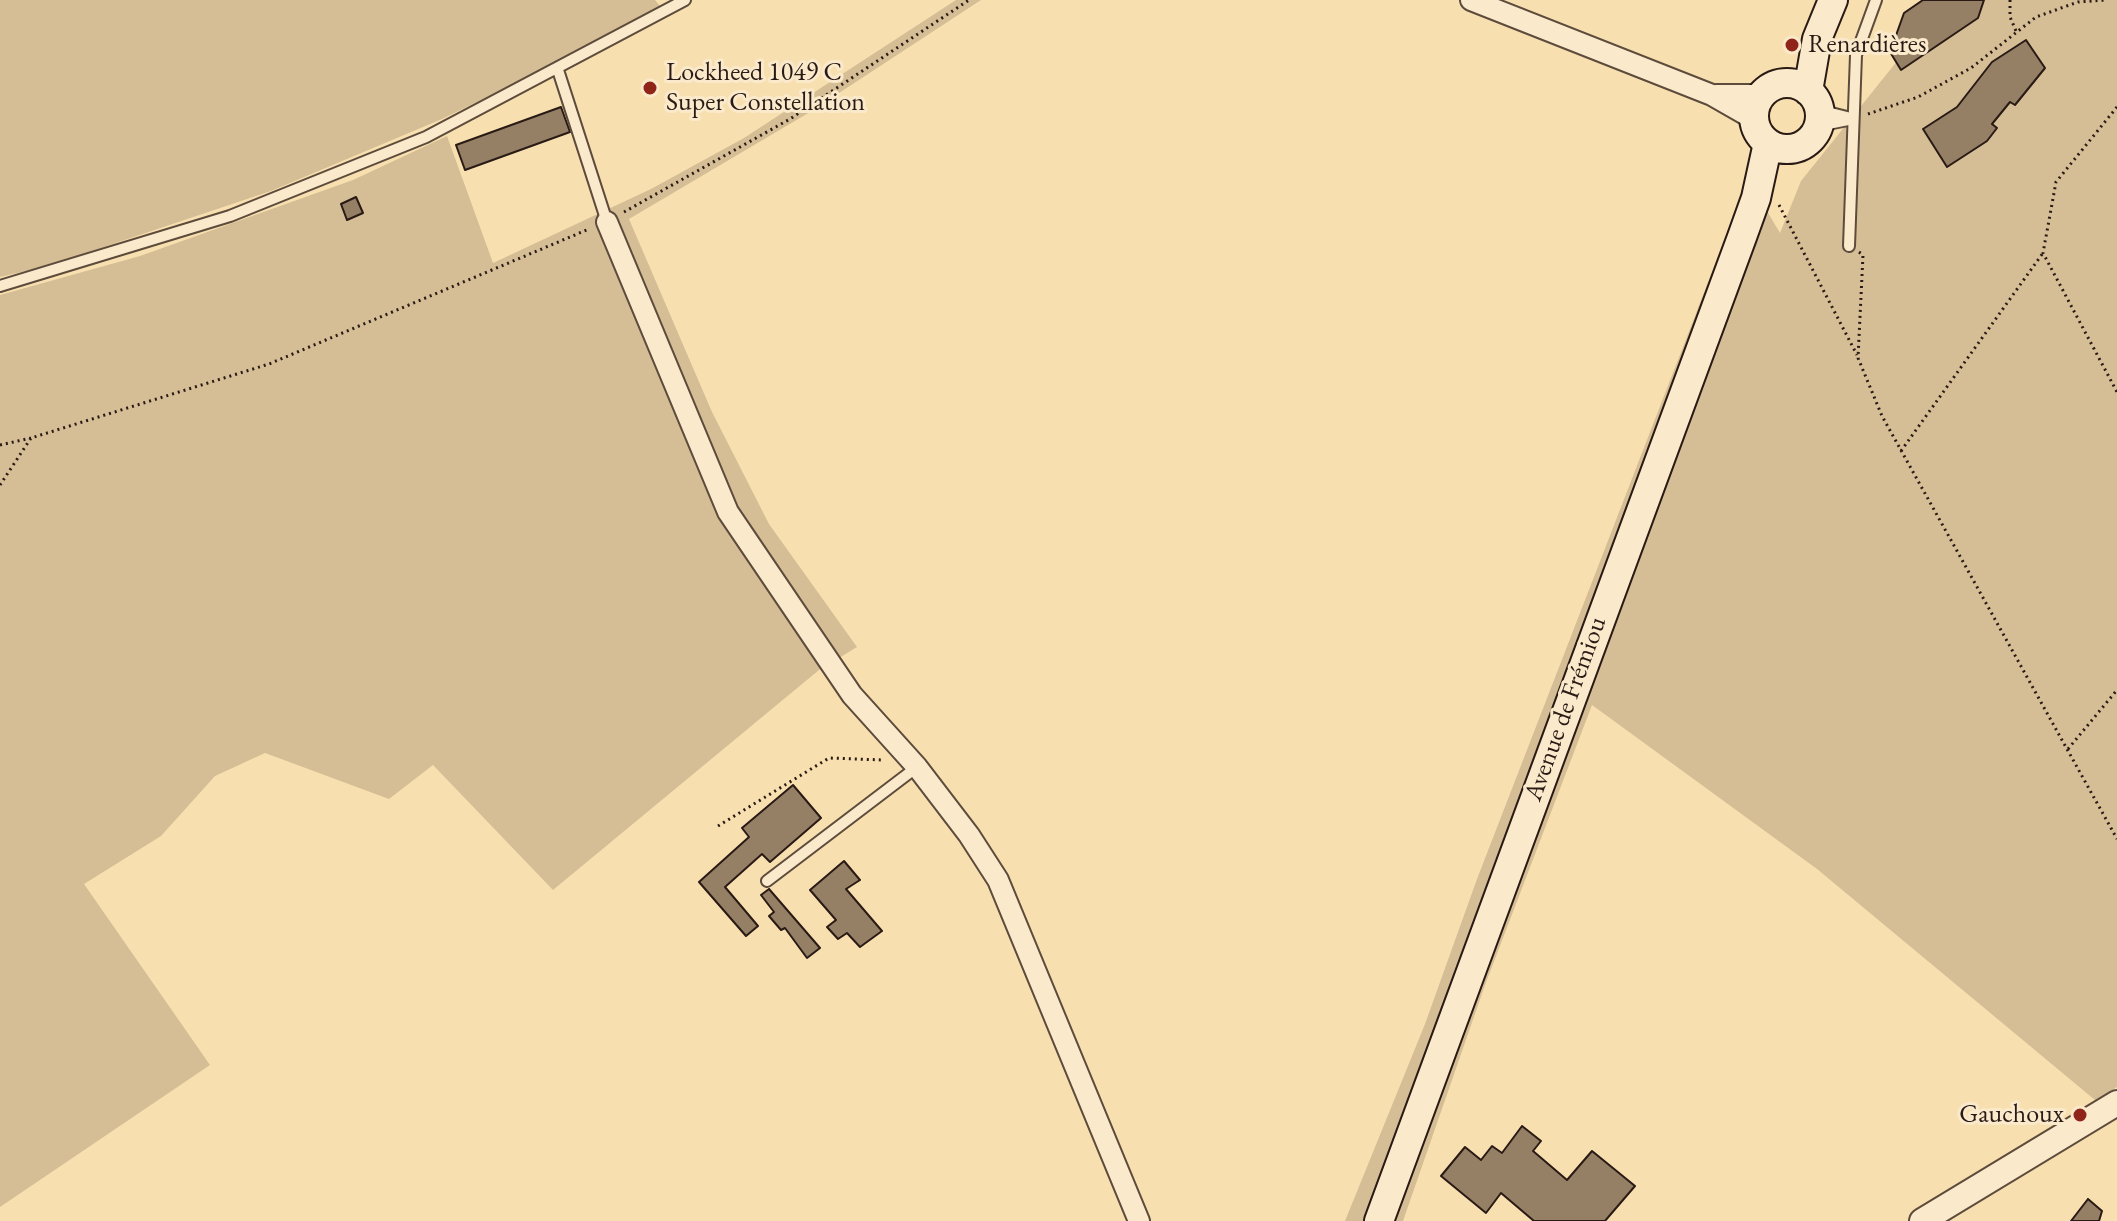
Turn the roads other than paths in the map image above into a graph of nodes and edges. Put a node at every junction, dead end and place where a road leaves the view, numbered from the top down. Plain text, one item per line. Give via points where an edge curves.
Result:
1 (685, 0) edge
2 (1471, 0) edge
3 (1833, 0) edge
4 (1876, 0) edge
5 (558, 70) junction
6 (1787, 114) junction
7 (1853, 119) junction
8 (607, 222) joint
9 (1849, 246) road end
10 (0, 286) edge
11 (917, 767) junction
12 (767, 881) dead end
13 (2117, 1103) edge
14 (1139, 1221) edge
15 (1379, 1221) edge
16 (1922, 1221) edge

1 - 5 lane
2 - 6 street via 1712,95
3 - 6 main road, Avenue de Frémiou
4 - 7 lane via 1856,55
5 - 8 lane
5 - 10 lane via 426,137 230,216
6 - 7 lane
6 - 15 main road, Avenue de Frémiou via 1766,198
7 - 9 lane
8 - 11 street via 728,512 852,695
11 - 12 lane
11 - 14 street via 998,880
13 - 16 street

